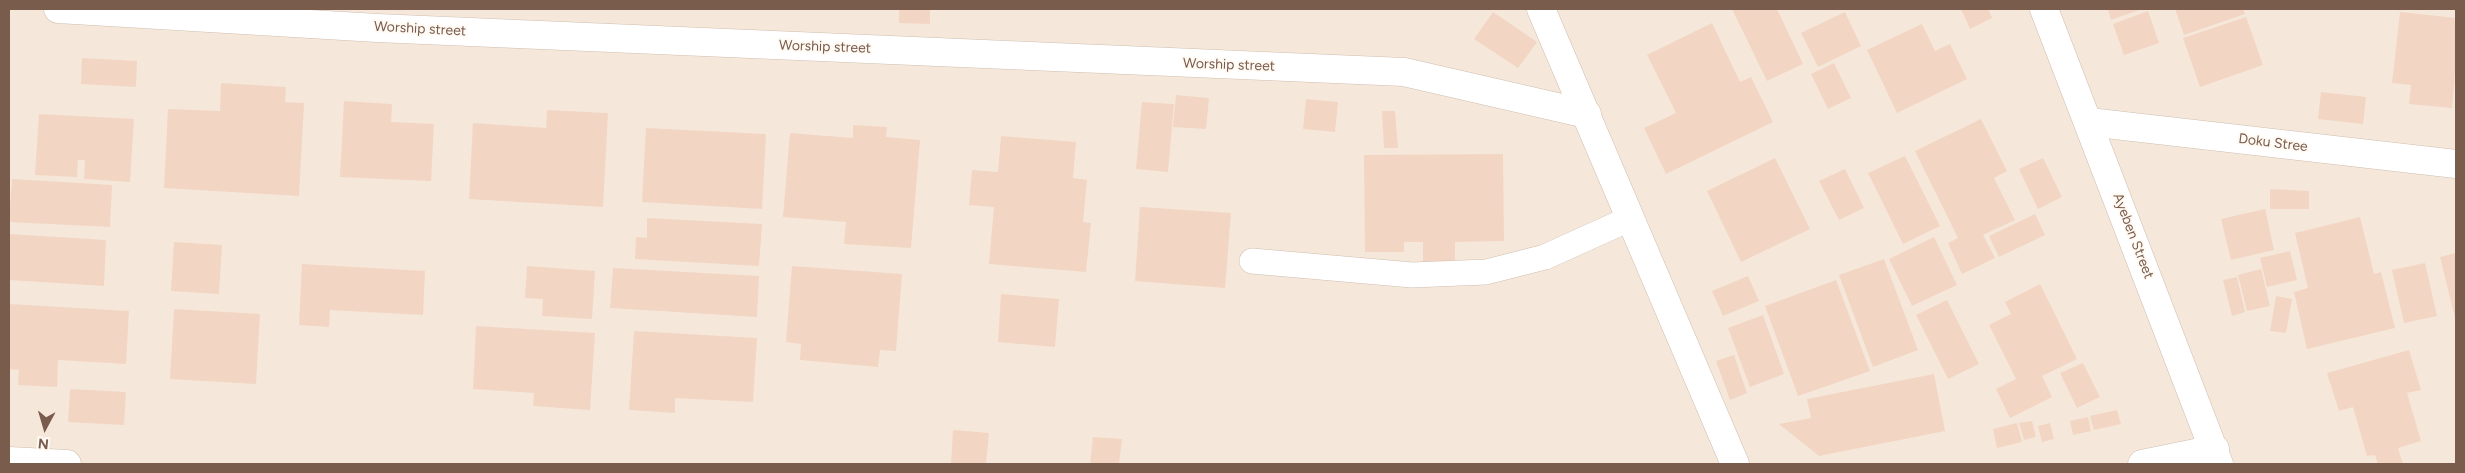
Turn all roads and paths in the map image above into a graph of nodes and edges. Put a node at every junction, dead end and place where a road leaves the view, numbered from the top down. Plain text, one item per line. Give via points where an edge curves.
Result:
1 (58, 9) edge
2 (1541, 9) edge
3 (2044, 9) edge
4 (1587, 114) junction
5 (2089, 122) junction
6 (2456, 164) edge
7 (1629, 219) junction
8 (1252, 261) dead end
9 (2217, 457) edge
10 (9, 461) edge
11 (67, 464) edge
12 (1735, 464) edge
13 (2142, 464) edge

1 - 4 street, Worship street via 377,28 1404,72
2 - 4 street
3 - 5 street, Ayeben Street
4 - 7 street
5 - 6 street, Doku Stree
5 - 9 street, Ayeben Street
7 - 8 lane via 1545,257 1486,272 1412,275
7 - 12 street
9 - 13 street
10 - 11 street

